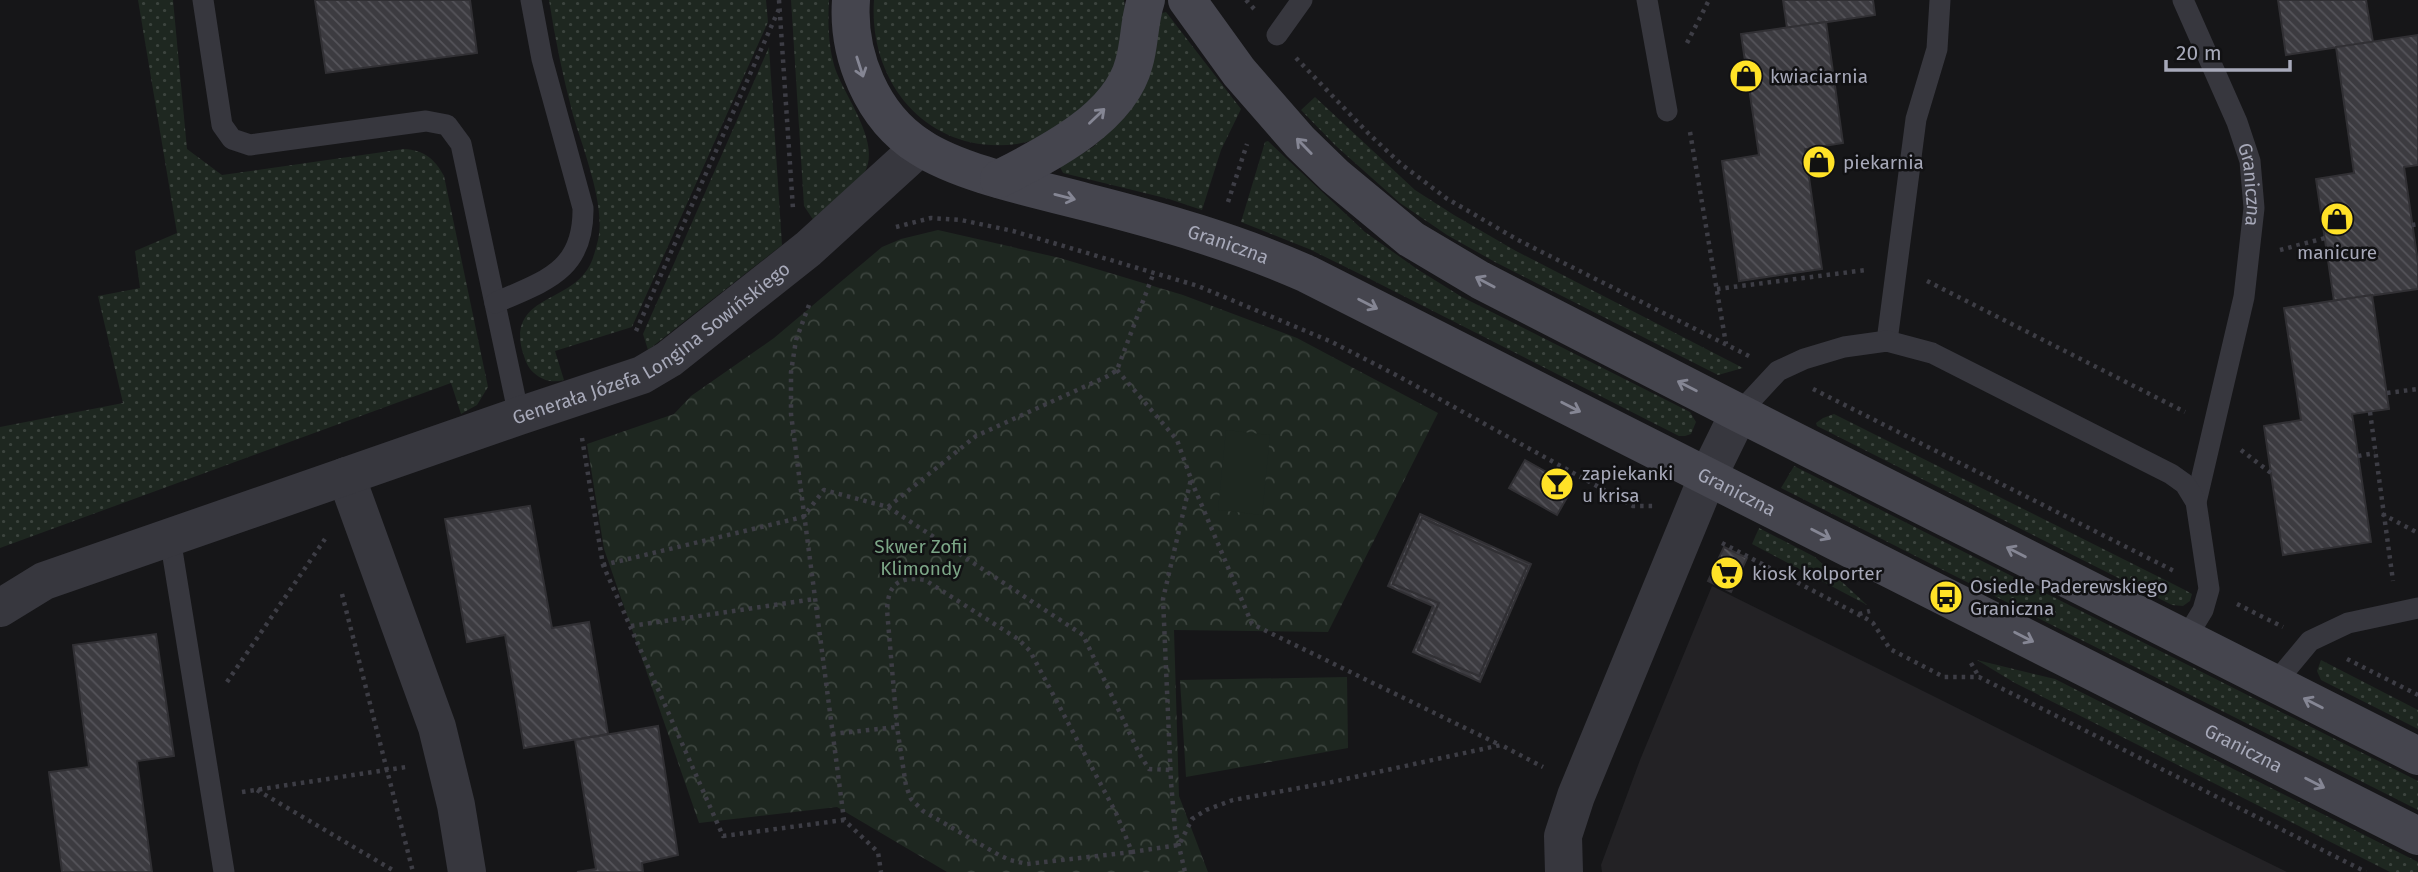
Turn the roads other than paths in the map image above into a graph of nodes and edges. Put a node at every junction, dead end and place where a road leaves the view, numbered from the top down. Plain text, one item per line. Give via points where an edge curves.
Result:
1 (203, 0) edge
2 (531, 0) edge
3 (851, 0) edge
4 (1146, 0) edge
5 (1187, 0) edge
6 (1302, 0) edge
7 (1647, 0) edge
8 (1940, 0) edge
9 (2183, 0) edge
10 (1277, 35) road end
11 (1667, 111) road end
12 (920, 147) junction
13 (999, 178) junction
14 (495, 303) junction
15 (1886, 341) junction
16 (1739, 413) junction
17 (519, 416) junction
18 (346, 476) junction
19 (1708, 476) junction
20 (2196, 502) junction
21 (170, 538) junction
22 (0, 608) edge
23 (2418, 608) edge
24 (2186, 638) junction
25 (2275, 684) junction
26 (2418, 755) edge
27 (2418, 836) edge
28 (224, 872) edge
29 (467, 872) edge
30 (1564, 872) edge

1 - 14 lane via 222,125 232,139 250,145 426,121 447,125 461,144
2 - 14 lane via 542,59 583,208 583,227 577,249 554,275
3 -> 12 street, Graniczna via 851,26 865,81 892,123
13 -> 4 street via 1052,152 1119,94 1134,66
16 -> 5 street via 1411,239 1335,176 1273,112
6 - 10 lane
7 - 11 lane
8 - 15 lane via 1937,49 1916,119
9 - 20 lane, Graniczna via 2237,122 2250,161 2254,208 2244,297
12 - 13 street, Graniczna
12 - 17 street, Generała Józefa Longina Sowińskiego via 808,248 669,359 642,375
13 -> 19 street, Graniczna via 1216,238 1271,258
14 - 17 lane
15 - 16 lane via 1844,346 1778,371
15 - 20 lane via 1932,354 2171,474 2185,484
16 - 19 street
24 -> 16 street
17 - 18 street, Generała Józefa Longina Sowińskiego
18 - 21 street, Generała Józefa Longina Sowińskiego
18 - 29 street via 438,727
19 -> 27 street, Graniczna
19 - 30 street via 1576,796 1563,836
20 - 24 lane, Graniczna via 2209,589
21 - 22 street, Generała Józefa Longina Sowińskiego via 44,581
21 - 28 lane
23 - 25 lane via 2348,623 2310,641
24 - 25 street
26 -> 25 street

